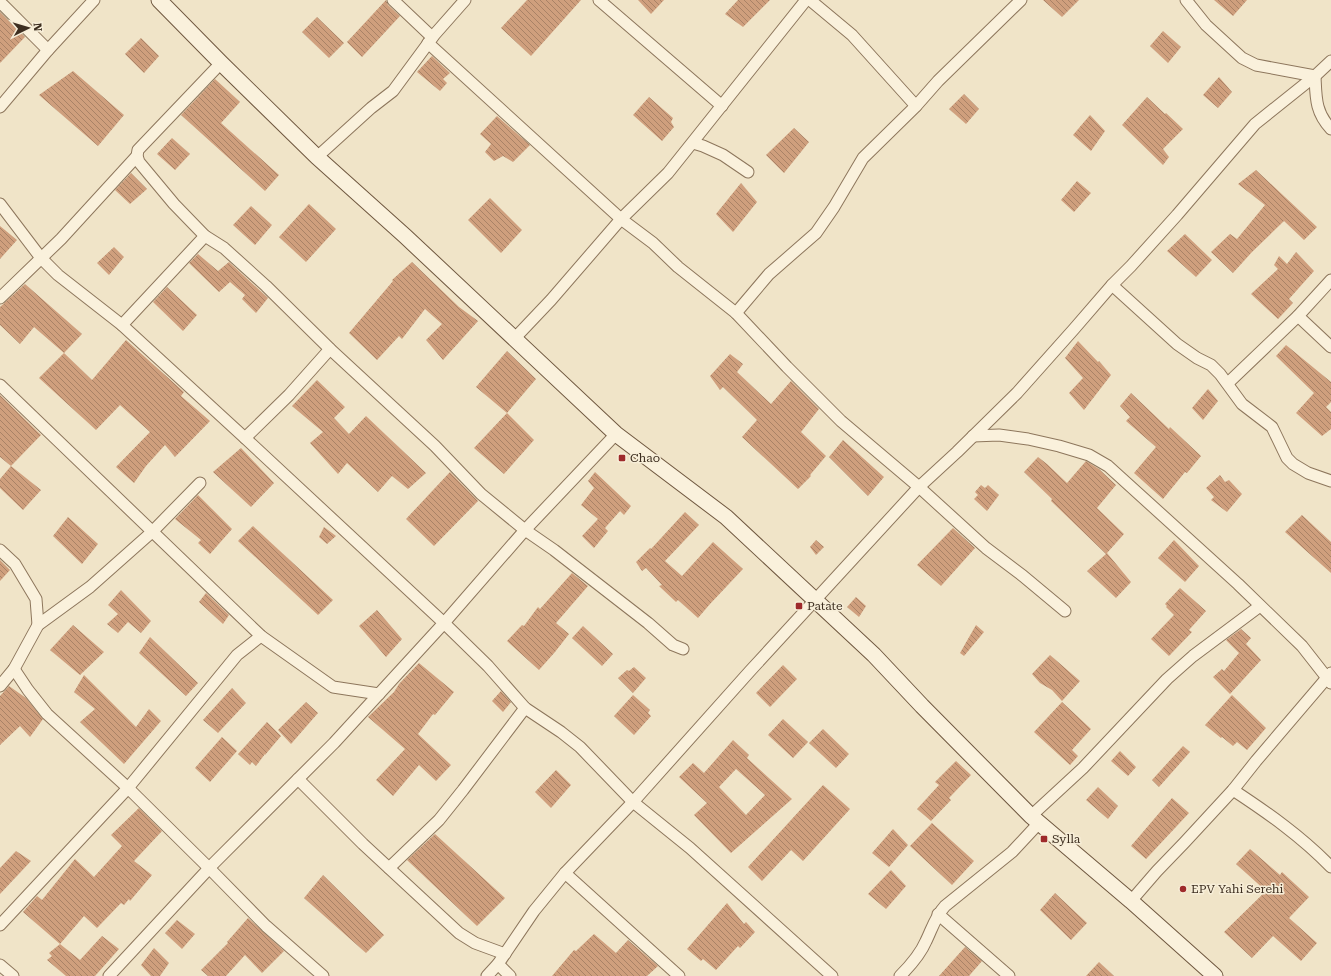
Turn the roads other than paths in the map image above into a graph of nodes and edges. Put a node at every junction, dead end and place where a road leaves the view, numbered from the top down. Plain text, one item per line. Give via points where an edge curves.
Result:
1 (94, 0) edge
2 (159, 0) edge
3 (393, 0) edge
4 (465, 0) edge
5 (599, 0) edge
6 (806, 0) edge
7 (810, 0) edge
8 (1021, 0) edge
9 (1186, 0) edge
10 (0, 2) edge
11 (430, 40) junction
12 (48, 50) junction
13 (1331, 61) edge
14 (221, 63) junction
15 (1315, 76) junction
16 (722, 106) junction
17 (916, 106) junction
18 (0, 107) edge
19 (1331, 129) edge
20 (693, 143) junction
21 (137, 156) junction
22 (317, 157) junction
23 (748, 172) dead end
24 (0, 204) edge
25 (621, 219) junction
26 (206, 236) junction
27 (41, 258) junction
28 (1331, 280) edge
29 (1112, 285) junction
30 (0, 298) edge
31 (736, 313) junction
32 (1298, 316) junction
33 (122, 325) junction
34 (514, 340) junction
35 (1331, 347) edge
36 (330, 349) junction
37 (1228, 383) junction
38 (0, 385) edge
39 (616, 434) junction
40 (973, 436) junction
41 (245, 438) junction
42 (1331, 481) edge
43 (200, 483) dead end
44 (919, 487) junction
45 (525, 530) junction
46 (152, 532) junction
47 (0, 550) edge
48 (815, 600) junction
49 (1260, 606) junction
50 (1065, 611) dead end
51 (444, 623) junction
52 (38, 625) junction
53 (261, 636) junction
54 (683, 649) dead end
55 (14, 669) junction
56 (1330, 678) edge
57 (0, 686) edge
58 (379, 694) junction
59 (524, 708) junction
60 (298, 779) junction
61 (128, 788) junction
62 (1233, 790) junction
63 (633, 802) junction
64 (1035, 820) junction
65 (1331, 867) edge
66 (209, 868) junction
67 (389, 868) junction
68 (565, 872) junction
69 (1131, 901) junction
70 (938, 914) junction
71 (0, 925) edge
72 (505, 954) junction
73 (498, 964) junction
74 (0, 965) edge
75 (13, 976) edge
76 (109, 976) edge
77 (324, 976) edge
78 (487, 976) edge
79 (510, 976) edge
80 (679, 976) edge
81 (832, 976) edge
82 (900, 976) edge
83 (1009, 976) edge
84 (1215, 976) edge

1 - 12 street
2 - 14 street
3 - 11 street
4 - 11 street
5 - 16 street
6 - 16 street
7 - 17 street via 852,35
8 - 17 street
9 - 15 street via 1206,25 1242,58 1256,65
10 - 12 street
11 - 22 street via 393,91
11 - 25 street
12 - 18 street
13 - 15 street
14 - 21 street via 138,150
14 - 22 street
15 - 19 street via 1319,113
15 - 29 street via 1255,124
16 - 20 street
17 - 31 street via 863,158 816,232 769,274
20 - 23 street via 723,155
20 - 25 street via 668,173
21 - 26 street via 139,162 174,204
21 - 27 street
22 - 34 street via 405,236
24 - 27 street
25 - 31 street
25 - 34 street
26 - 33 street
26 - 36 street via 224,248 266,286
27 - 30 street
27 - 33 street via 58,275
28 - 32 street
29 - 37 street via 1177,344 1211,365
29 - 40 street via 1016,394
31 - 44 street via 841,421
32 - 35 street
32 - 37 street
33 - 41 street
34 - 39 street
36 - 41 street via 289,395
36 - 45 street via 435,446 481,494
37 - 42 street via 1242,404 1272,427 1292,464
38 - 46 street
39 - 45 street
39 - 48 street via 726,517
40 - 44 street
40 - 49 street via 999,435 1028,439 1089,455 1108,466
41 - 51 street
43 - 46 street
44 - 48 street
44 - 50 street via 986,548
45 - 51 street
45 - 54 street via 648,623 673,645
46 - 52 street via 90,587
46 - 53 street
47 - 52 street via 15,564 36,600
48 - 63 street
48 - 64 street via 874,655
49 - 56 street via 1302,646
49 - 64 street via 1193,656 1167,679
51 - 58 street
51 - 59 street via 488,666
52 - 55 street
53 - 58 street via 333,687
53 - 61 street via 238,655
55 - 57 street
55 - 61 street via 46,714
56 - 62 street
58 - 60 street
59 - 63 street via 580,747
59 - 67 street via 439,820
60 - 66 street
60 - 67 street
61 - 66 street
61 - 71 street
62 - 65 street via 1292,830
62 - 69 street
63 - 68 street
63 - 81 street via 690,848
64 - 69 street
64 - 70 street via 1012,852
66 - 76 street
66 - 77 street via 266,926
67 - 72 street via 459,933 475,943
68 - 72 street
68 - 80 street
69 - 84 street
70 - 82 street via 923,947
70 - 83 street
72 - 73 street
73 - 78 street
73 - 79 street
74 - 75 street

